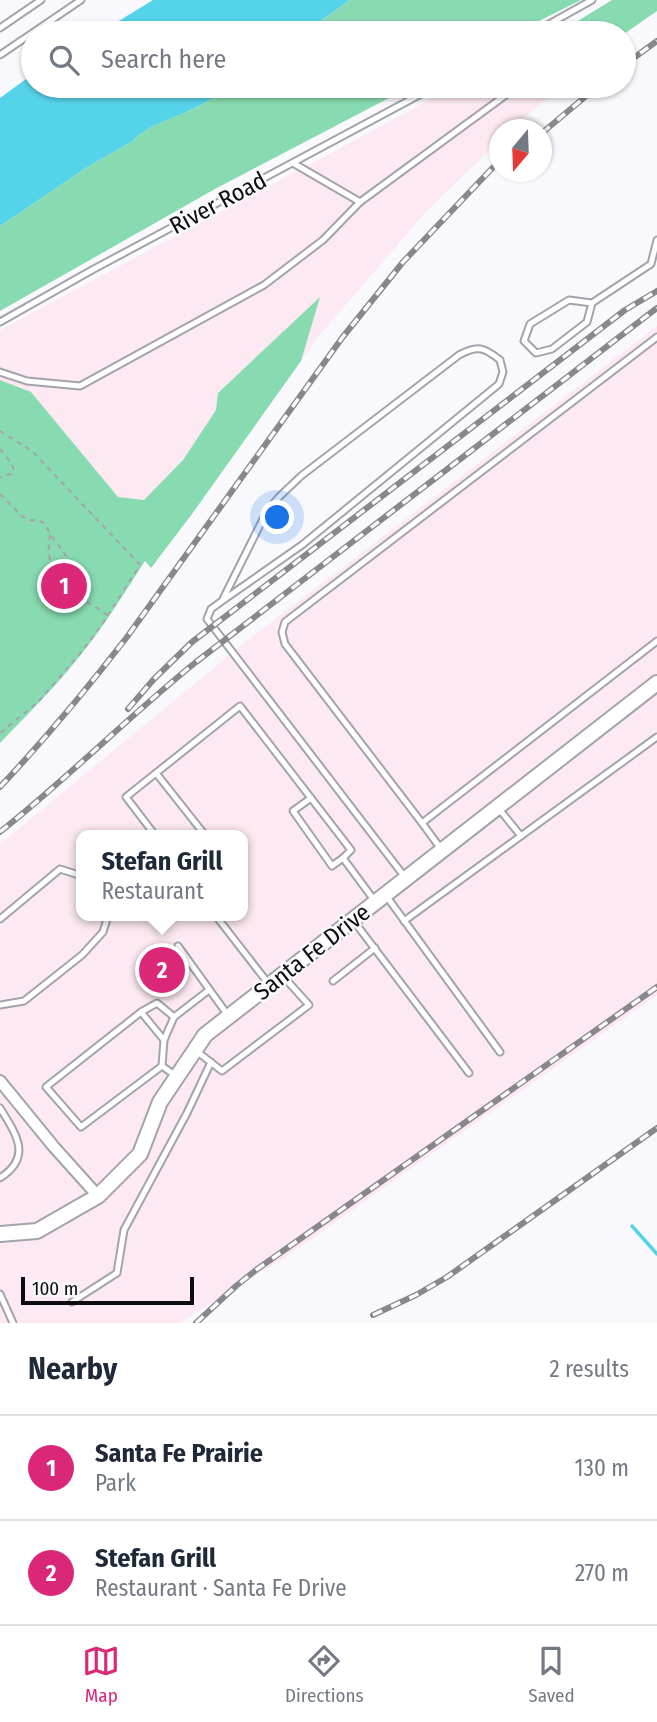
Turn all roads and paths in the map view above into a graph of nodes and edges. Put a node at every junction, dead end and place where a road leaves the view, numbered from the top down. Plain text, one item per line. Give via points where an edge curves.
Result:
1 (33, 0) edge
2 (41, 0) edge
3 (82, 0) edge
4 (593, 0) edge
5 (22, 13) junction
6 (51, 21) edge
7 (555, 21) edge
8 (0, 30) edge
9 (21, 41) edge
10 (0, 55) edge
11 (414, 98) edge
12 (502, 98) edge
13 (293, 163) junction
14 (360, 202) junction
15 (657, 240) edge
16 (592, 303) junction
17 (0, 322) edge
18 (657, 337) edge
19 (0, 372) edge
20 (0, 431) edge
21 (0, 449) edge
22 (0, 477) edge
23 (0, 494) edge
24 (50, 534) junction
25 (66, 579) junction
26 (222, 601) junction
27 (108, 616) junction
28 (657, 641) edge
29 (657, 683) edge
30 (0, 733) edge
31 (657, 737) edge
32 (156, 773) junction
33 (311, 798) junction
34 (497, 807) junction
35 (422, 823) junction
36 (151, 830) edge
37 (201, 830) edge
38 (521, 836) junction
39 (442, 850) junction
40 (343, 858) junction
41 (76, 874) edge
42 (406, 878) junction
43 (380, 899) junction
44 (0, 919) edge
45 (353, 920) junction
46 (106, 921) edge
47 (220, 921) edge
48 (404, 921) junction
49 (178, 946) dead end
50 (375, 948) junction
51 (282, 975) junction
52 (333, 981) dead end
53 (269, 985) junction
54 (209, 990) junction
55 (0, 1005) edge
56 (141, 1012) junction
57 (229, 1016) junction
58 (174, 1017) junction
59 (164, 1041) junction
60 (195, 1050) junction
61 (500, 1052) dead end
62 (211, 1062) junction
63 (162, 1066) junction
64 (469, 1073) dead end
65 (177, 1076) junction
66 (0, 1081) edge
67 (0, 1108) edge
68 (8, 1122) junction
69 (0, 1127) edge
70 (0, 1178) edge
71 (98, 1196) junction
72 (0, 1234) edge
73 (0, 1294) edge
74 (72, 1302) dead end
75 (13, 1323) edge

1 - 5 lane
2 - 5 lane
3 - 6 lane
4 - 7 lane
5 - 8 lane
9 - 10 lane
11 - 13 lane, River Road
12 - 14 lane
13 - 14 lane
13 - 17 lane, River Road
14 - 19 lane via 323,240 264,285 80,386 27,381
15 - 16 lane via 651,264
16 - 16 lane via 569,300 530,324 524,341 536,353 552,349 587,321
18 - 35 lane via 285,622 285,644
20 - 27 path via 32,451 139,565
21 - 22 path via 14,470
23 - 24 path via 23,517 45,524
24 - 25 path via 67,557
24 - 25 path via 49,561
25 - 27 path via 79,598
26 - 26 lane via 302,545 499,384 500,360 483,349 458,355 301,476 267,511
26 - 42 lane via 206,619 211,627
27 - 30 path via 39,701
28 - 35 lane
29 - 34 street, Santa Fe Drive
31 - 38 lane
32 - 33 lane via 240,706
32 - 36 lane via 125,797
32 - 37 lane
33 - 40 lane via 351,850
33 - 40 lane via 293,811 332,866
34 - 38 lane
34 - 39 street, Santa Fe Drive
35 - 39 lane
38 - 48 lane
39 - 42 street, Santa Fe Drive
40 - 43 lane
41 - 44 lane via 60,869
42 - 43 street, Santa Fe Drive
43 - 45 street, Santa Fe Drive
43 - 48 lane
45 - 50 lane
45 - 51 street, Santa Fe Drive
46 - 55 lane via 103,932 82,955 24,1001
47 - 53 lane
48 - 61 lane
49 - 54 lane
50 - 52 lane
50 - 64 lane
51 - 53 street, Santa Fe Drive
51 - 62 lane via 309,1005 222,1070
53 - 57 street, Santa Fe Drive
54 - 57 lane
54 - 58 lane
56 - 58 lane via 157,1003
56 - 59 lane
56 - 63 lane via 46,1087 82,1127
57 - 60 street, Santa Fe Drive via 205,1035
58 - 59 lane
59 - 63 lane
60 - 62 lane
60 - 65 street, Santa Fe Drive
62 - 74 lane via 124,1230 117,1273
63 - 65 lane
65 - 71 street, Santa Fe Drive via 160,1102 140,1154
66 - 71 street
67 - 68 lane
68 - 69 lane
68 - 70 lane via 17,1136 18,1161
71 - 72 street, Santa Fe Drive via 37,1231
73 - 75 lane

